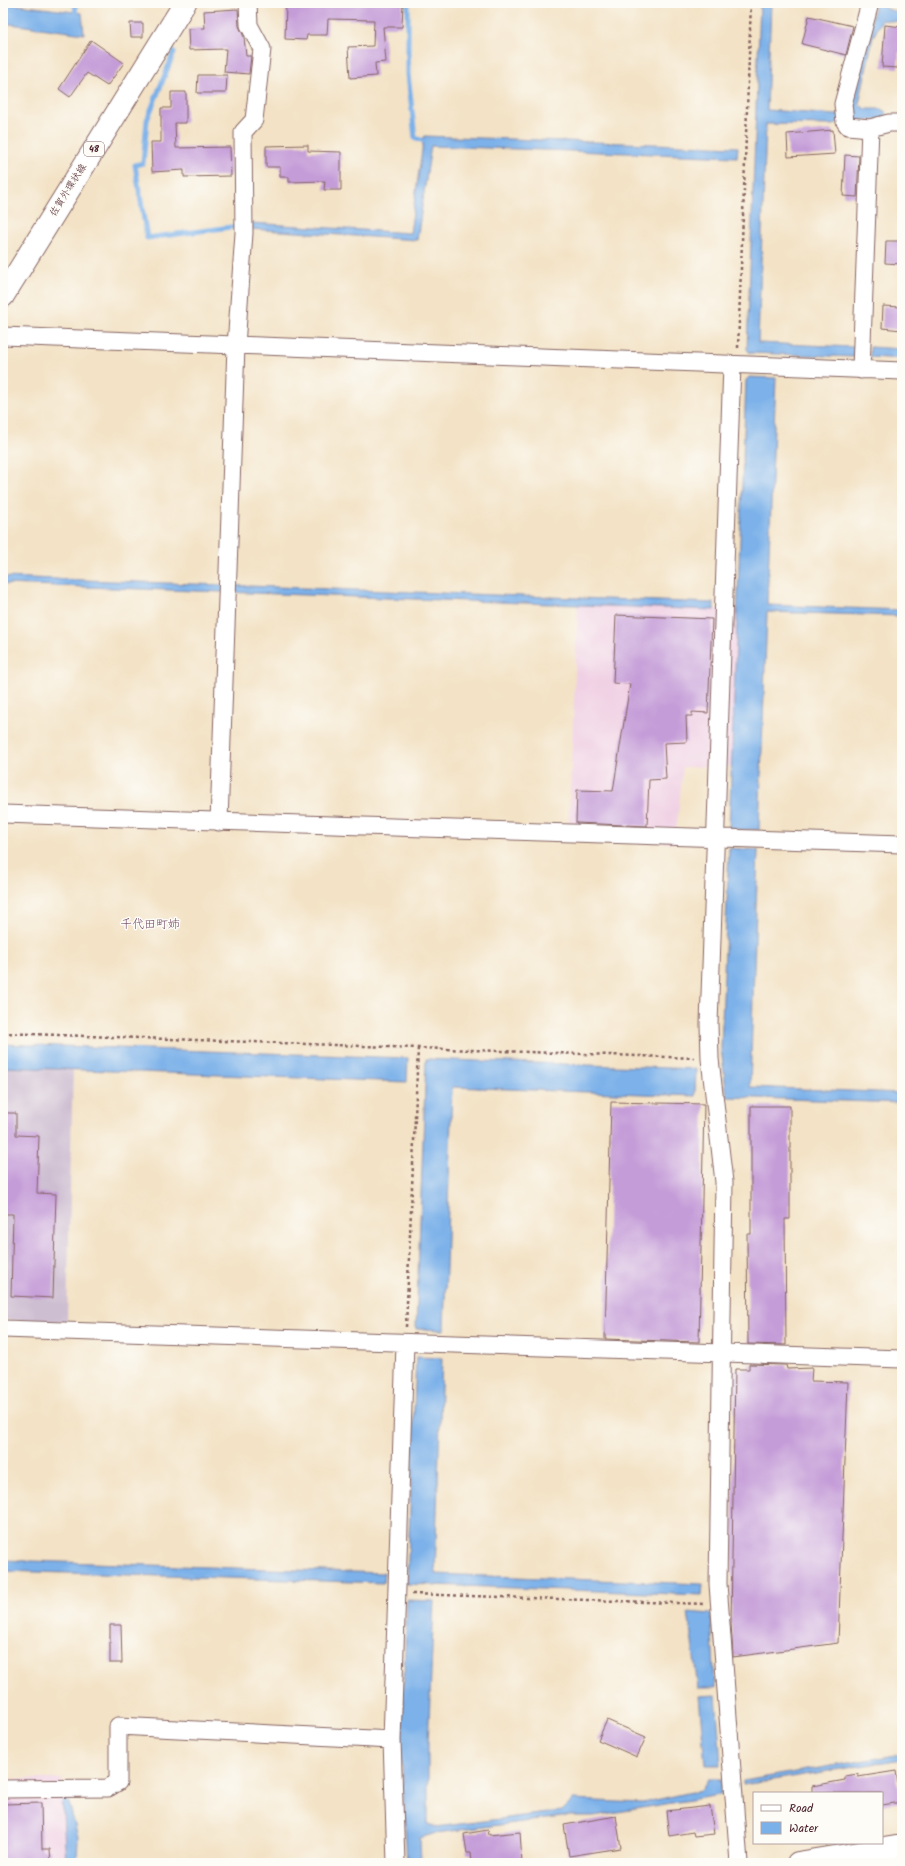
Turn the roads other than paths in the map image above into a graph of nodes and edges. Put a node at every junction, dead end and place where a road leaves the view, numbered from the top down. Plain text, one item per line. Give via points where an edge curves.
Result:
1 (185, 3) edge
2 (248, 3) edge
3 (870, 3) edge
4 (902, 123) edge
5 (870, 128) junction
6 (10, 271) edge
7 (3, 296) edge
8 (3, 336) edge
9 (236, 346) junction
10 (732, 365) junction
11 (861, 370) junction
12 (902, 371) edge
13 (3, 814) edge
14 (219, 822) junction
15 (716, 838) junction
16 (902, 844) edge
17 (3, 1329) edge
18 (405, 1343) junction
19 (722, 1353) junction
20 (902, 1359) edge
21 (392, 1740) junction
22 (3, 1789) edge
23 (902, 1846) edge
24 (396, 1863) edge
25 (739, 1863) edge
26 (798, 1863) edge

1 - 6 main road, 佐賀外環状線 / 48
2 - 9 street via 249,25 262,49 254,120 243,132 244,233
3 - 5 street via 843,104 844,118 848,126
4 - 5 street via 889,123
5 - 11 street
6 - 7 main road, 佐賀外環状線 / 48
8 - 9 street
9 - 10 street
9 - 14 street
10 - 11 street
10 - 15 street
11 - 12 street
13 - 14 street
14 - 15 street
15 - 16 street
15 - 19 street via 709,1024 710,1059 724,1182
17 - 18 street
18 - 19 street
18 - 21 street
19 - 20 street
19 - 25 street via 718,1584
21 - 22 street via 118,1726 118,1782 108,1788
21 - 24 street
23 - 26 main road

